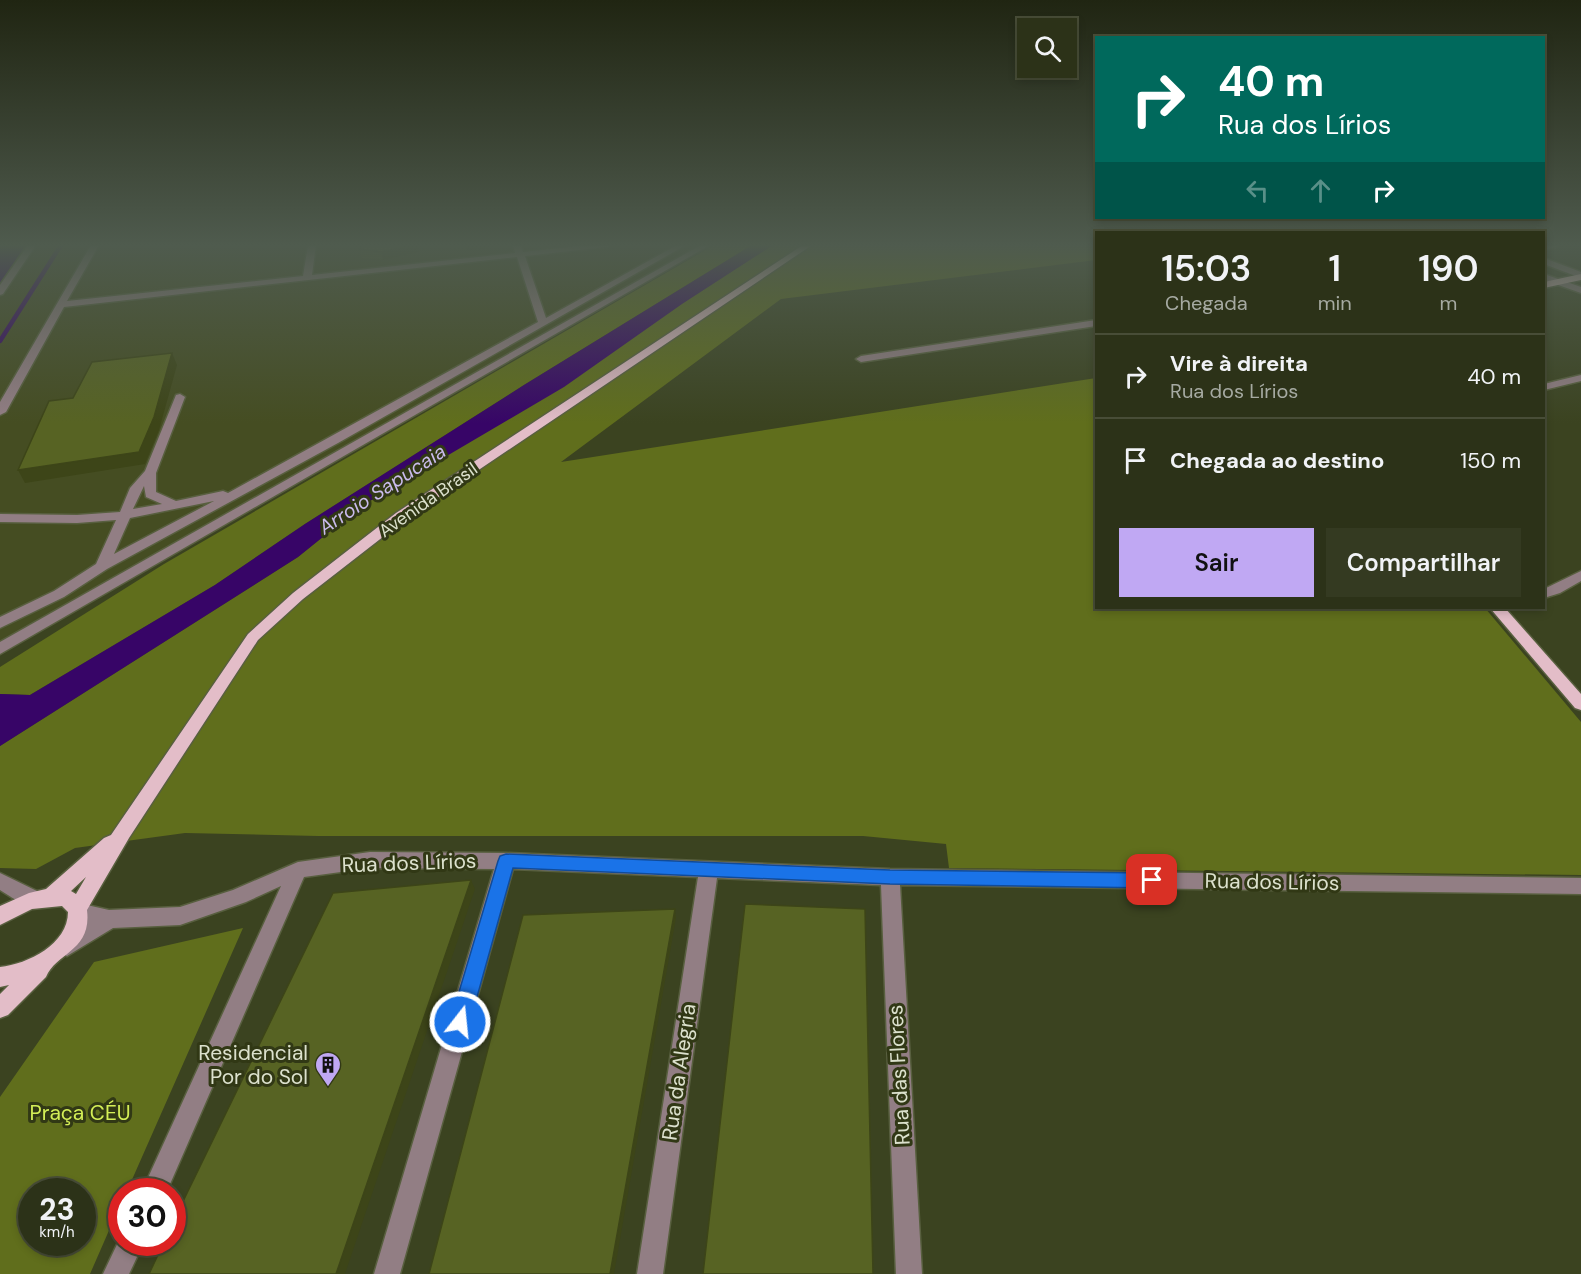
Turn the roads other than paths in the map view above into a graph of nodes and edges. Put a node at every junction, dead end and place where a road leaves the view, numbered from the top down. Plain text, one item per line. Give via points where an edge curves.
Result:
1 (65, 304) edge
2 (537, 304) edge
3 (575, 304) edge
4 (602, 304) edge
5 (719, 304) edge
6 (60, 305) joint
7 (543, 322) junction
8 (1095, 323) edge
9 (861, 359) dead end
10 (1581, 378) edge
11 (1545, 387) edge
12 (180, 397) dead end
13 (0, 412) edge
14 (150, 473) junction
15 (240, 492) junction
16 (176, 505) junction
17 (125, 514) junction
18 (0, 518) edge
19 (102, 566) junction
20 (1581, 575) edge
21 (1545, 594) edge
22 (1498, 609) edge
23 (0, 623) edge
24 (0, 649) edge
25 (1581, 704) edge
26 (122, 833) junction
27 (506, 861) junction
28 (298, 870) junction
29 (709, 870) junction
30 (890, 877) junction
31 (0, 881) edge
32 (1581, 886) edge
33 (42, 898) junction
34 (78, 911) junction
35 (0, 916) edge
36 (109, 919) junction
37 (54, 955) junction
38 (0, 977) edge
39 (0, 1008) edge
40 (160, 1178) edge
41 (124, 1256) edge
42 (116, 1274) edge
43 (387, 1274) edge
44 (650, 1274) edge
45 (909, 1274) edge

1 - 6 street
2 - 7 street
3 - 7 street
4 - 24 street
5 - 26 main road, Avenida Brasil via 401,516 298,596 253,637
6 - 13 street
7 - 15 street
8 - 9 street
10 - 11 street
12 - 14 street
14 - 16 street via 150,494
14 - 17 street via 138,483
15 - 16 street
15 - 19 street
16 - 17 street
17 - 18 street via 77,519
17 - 19 street
19 - 23 street via 59,594
20 - 21 street
22 - 25 main road
26 - 33 main road, Avenida Brasil
26 - 34 main road, Avenida Brasil
27 - 28 street, Rua dos Lírios via 370,860
27 - 29 street, Rua dos Lírios
27 - 43 street
28 - 36 street, Rua dos Lírios via 180,916
28 - 40 street
29 - 30 street, Rua dos Lírios
29 - 44 street, Rua da Alegria
30 - 32 street, Rua dos Lírios
30 - 45 street, Rua das Flores
31 - 33 street
33 - 34 main road via 63,898
33 - 35 main road, Avenida Brasil
34 - 36 street, Rua dos Lírios
34 - 37 main road, Avenida Brasil via 70,939
36 - 37 street
37 - 38 main road via 21,973
37 - 39 main road, Avenida Brasil
41 - 42 street

